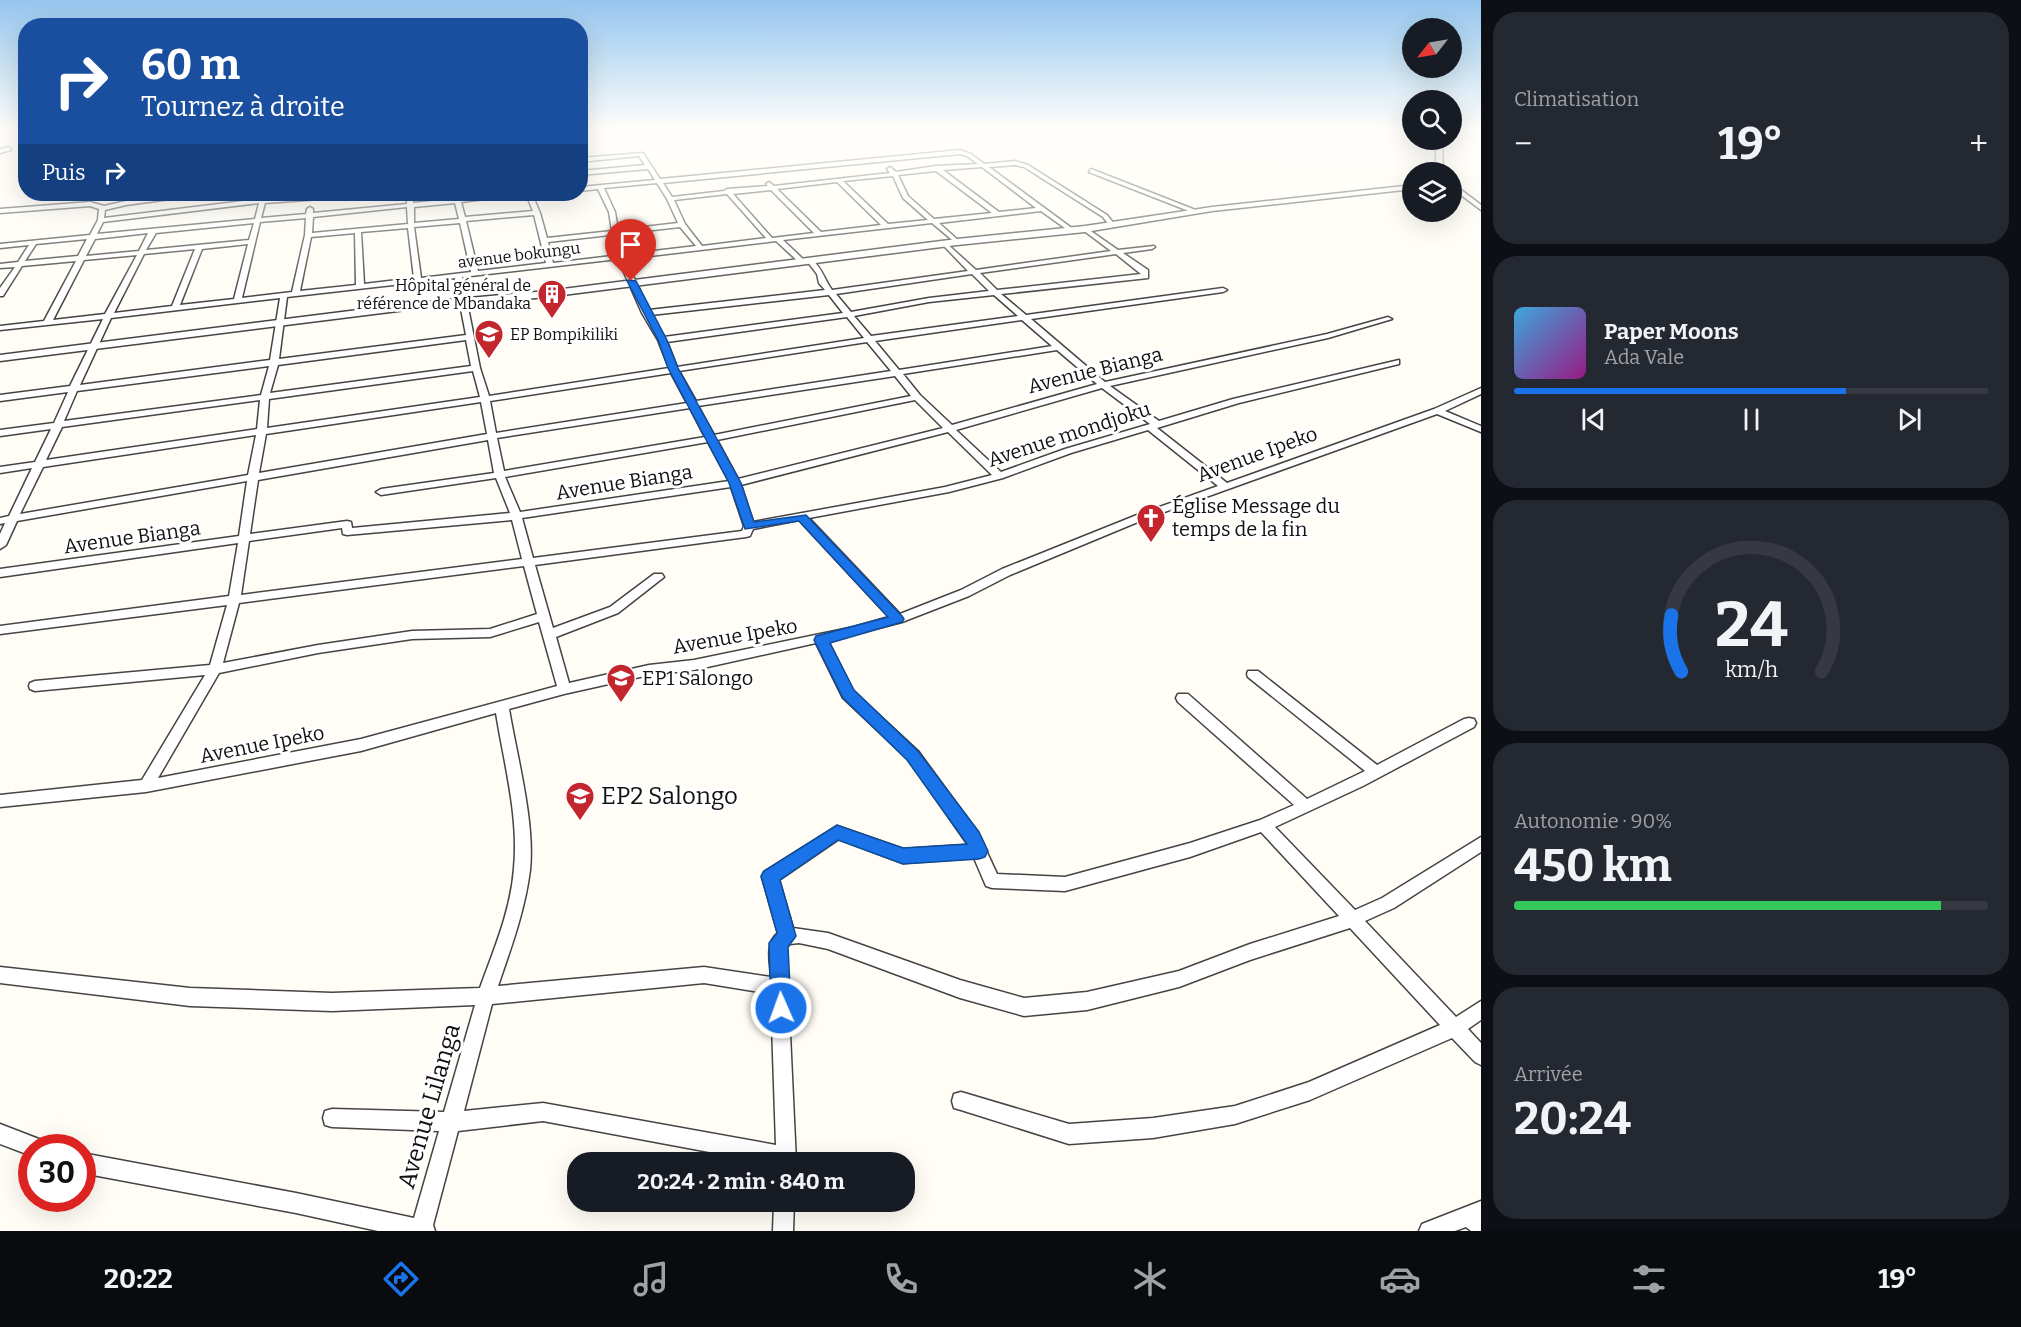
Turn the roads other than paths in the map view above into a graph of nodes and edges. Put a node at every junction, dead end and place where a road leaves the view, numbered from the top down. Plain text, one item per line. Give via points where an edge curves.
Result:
1 (626, 185) edge
2 (662, 185) edge
3 (778, 185) edge
4 (844, 185) edge
5 (900, 185) edge
6 (960, 185) edge
7 (1008, 185) edge
8 (1057, 185) edge
9 (1128, 185) edge
10 (772, 186) junction
11 (601, 188) junction
12 (1402, 188) edge
13 (588, 189) edge
14 (727, 191) junction
15 (1462, 193) edge
16 (670, 198) junction
17 (143, 201) edge
18 (236, 201) edge
19 (263, 201) edge
20 (312, 201) edge
21 (409, 201) edge
22 (430, 201) edge
23 (458, 201) edge
24 (532, 201) edge
25 (409, 204) junction
26 (1481, 208) edge
27 (102, 209) junction
28 (1040, 209) junction
29 (0, 212) edge
30 (1196, 212) junction
31 (537, 213) junction
32 (998, 214) junction
33 (309, 215) junction
34 (101, 220) junction
35 (463, 220) junction
36 (256, 221) junction
37 (934, 222) junction
38 (682, 225) junction
39 (1112, 225) junction
40 (411, 226) junction
41 (887, 227) junction
42 (358, 229) junction
43 (1085, 229) junction
44 (153, 231) junction
45 (615, 231) junction
46 (1071, 231) junction
47 (819, 234) junction
48 (308, 235) junction
49 (91, 237) junction
50 (774, 239) junction
51 (543, 240) junction
52 (957, 242) junction
53 (34, 243) junction
54 (251, 243) junction
55 (945, 244) junction
56 (0, 246) edge
57 (700, 247) junction
58 (1152, 247) dead end
59 (199, 248) junction
60 (1118, 252) junction
61 (142, 254) junction
62 (620, 256) junction
63 (81, 260) junction
64 (806, 262) junction
65 (18, 264) junction
66 (550, 265) junction
67 (0, 266) edge
68 (975, 270) junction
69 (475, 273) junction
70 (459, 275) junction
71 (418, 280) junction
72 (631, 281) junction
73 (360, 286) junction
74 (1223, 290) dead end
75 (831, 292) junction
76 (296, 293) junction
77 (998, 293) junction
78 (0, 294) edge
79 (284, 295) junction
80 (237, 301) junction
81 (463, 301) junction
82 (175, 307) junction
83 (646, 313) junction
84 (850, 314) junction
85 (109, 315) junction
86 (1027, 319) junction
87 (1388, 320) dead end
88 (47, 322) junction
89 (280, 322) junction
90 (0, 328) edge
91 (471, 337) junction
92 (870, 339) junction
93 (662, 340) junction
94 (92, 346) junction
95 (1060, 347) junction
96 (0, 358) edge
97 (274, 362) junction
98 (1396, 362) dead end
99 (476, 368) junction
100 (673, 368) junction
101 (897, 374) junction
102 (1103, 385) junction
103 (72, 388) junction
104 (1478, 394) edge
105 (265, 396) junction
106 (918, 397) junction
107 (0, 398) edge
108 (485, 399) junction
109 (694, 403) junction
110 (1437, 411) junction
111 (58, 425) junction
112 (1153, 426) junction
113 (949, 429) junction
114 (1481, 429) edge
115 (262, 431) junction
116 (0, 433) edge
117 (493, 436) junction
118 (710, 437) junction
119 (38, 464) junction
120 (0, 470) edge
121 (253, 476) junction
122 (500, 476) junction
123 (999, 476) junction
124 (735, 483) junction
125 (1225, 486) junction
126 (381, 492) dead end
127 (516, 516) junction
128 (802, 517) junction
129 (11, 520) junction
130 (0, 521) edge
131 (749, 526) junction
132 (243, 540) junction
133 (0, 544) edge
134 (528, 562) junction
135 (0, 573) edge
136 (658, 577) dead end
137 (235, 598) junction
138 (543, 616) junction
139 (898, 619) junction
140 (0, 630) edge
141 (548, 635) junction
142 (821, 640) junction
143 (215, 669) junction
144 (1253, 674) dead end
145 (35, 686) dead end
146 (564, 689) junction
147 (1183, 698) dead end
148 (502, 706) junction
149 (1469, 723) dead end
150 (1376, 772) junction
151 (146, 786) junction
152 (0, 801) edge
153 (1305, 806) junction
154 (1264, 825) junction
155 (1481, 844) edge
156 (979, 851) junction
157 (1351, 920) junction
158 (787, 936) junction
159 (0, 975) edge
160 (780, 987) junction
161 (486, 996) junction
162 (1481, 1010) edge
163 (1455, 1028) junction
164 (1481, 1056) edge
165 (961, 1101) dead end
166 (332, 1118) dead end
167 (452, 1122) junction
168 (0, 1134) edge
169 (18, 1141) edge
170 (746, 1152) edge
171 (786, 1152) edge
172 (96, 1166) edge
173 (784, 1212) edge
174 (1478, 1218) edge
175 (422, 1231) edge
176 (783, 1231) edge
177 (1429, 1231) edge

1 - 11 street
2 - 16 street
3 - 10 street
4 - 41 street
5 - 37 street via 905,197
6 - 32 street
7 - 28 street
8 - 39 street via 1105,216
9 - 30 street
10 - 14 street
10 - 47 street
11 - 13 street
11 - 45 street via 612,212
12 - 30 street
14 - 16 street
14 - 50 street
15 - 26 street
16 - 38 street
17 - 27 street
18 - 34 street
19 - 36 street
20 - 33 street
21 - 25 street
22 - 25 street
23 - 35 street
24 - 31 street
25 - 33 street
25 - 40 street
27 - 29 street via 90,204
27 - 34 street
28 - 32 street, avenue bokungu
28 - 46 street
30 - 39 street
31 - 35 street
31 - 51 street
32 - 37 street, avenue bokungu
33 - 36 street
33 - 48 street
34 - 49 street
35 - 40 street
35 - 69 street
36 - 44 street
36 - 54 street
37 - 41 street, avenue bokungu
37 - 52 street
38 - 45 street
38 - 57 street
39 - 43 street
40 - 42 street
40 - 71 street
41 - 47 street, avenue bokungu
42 - 48 street
42 - 73 street
43 - 46 street
43 - 60 street
44 - 49 street
44 - 61 street
45 - 51 street
46 - 52 street
47 - 50 street, avenue bokungu
48 - 76 street
49 - 53 street
49 - 63 street
50 - 57 street, avenue bokungu
50 - 64 street
51 - 66 street
52 - 55 street
53 - 56 street
53 - 65 street
54 - 59 street
54 - 80 street
55 - 64 street
55 - 68 street
57 - 62 street, avenue bokungu
58 - 60 street
59 - 61 street
59 - 82 street
60 - 68 street
60 - 77 street via 1145,276
61 - 63 street
61 - 85 street
62 - 66 street, avenue bokungu
62 - 72 street
63 - 65 street
63 - 88 street
64 - 72 street
64 - 75 street
65 - 67 street
65 - 78 street
66 - 69 street, avenue bokungu
68 - 75 street
68 - 77 street
69 - 70 street, avenue bokungu
70 - 71 street, avenue bokungu
70 - 81 street
71 - 73 street, avenue bokungu
72 - 81 street
72 - 83 street
73 - 76 street, avenue bokungu
74 - 86 street
75 - 83 street
75 - 84 street
76 - 79 street, avenue bokungu
77 - 84 street
77 - 86 street
79 - 80 street, avenue bokungu
79 - 89 street
80 - 82 street, avenue bokungu
81 - 89 street
81 - 91 street
82 - 85 street, avenue bokungu
83 - 93 street
84 - 92 street
84 - 93 street
85 - 88 street, avenue bokungu
85 - 94 street
86 - 92 street
86 - 95 street
87 - 102 street, Avenue Bianga
88 - 90 street, avenue bokungu
89 - 94 street
89 - 97 street
91 - 97 street
91 - 99 street
92 - 100 street
92 - 101 street
93 - 100 street
94 - 96 street
94 - 103 street
95 - 101 street
95 - 102 street
97 - 103 street
97 - 105 street
98 - 112 street, Avenue mondjoku via 1236,401
99 - 105 street
99 - 108 street
100 - 108 street
100 - 109 street
101 - 106 street
101 - 109 street
102 - 112 street
102 - 113 street, Avenue Bianga
103 - 107 street
103 - 111 street
104 - 110 street, Avenue Ipeko
105 - 111 street
105 - 115 street
106 - 113 street
106 - 118 street
108 - 115 street
108 - 117 street
109 - 117 street
109 - 118 street
110 - 114 street
110 - 125 street, Avenue Ipeko
111 - 116 street
111 - 119 street
112 - 123 street, Avenue mondjoku
112 - 125 street
113 - 123 street
113 - 124 street, Avenue Bianga
115 - 119 street
115 - 121 street
117 - 121 street
117 - 122 street
118 - 122 street
118 - 124 street
119 - 120 street
119 - 129 street
121 - 129 street
121 - 132 street
122 - 126 street
122 - 127 street
123 - 128 street, Avenue mondjoku via 896,501
124 - 127 street, Avenue Bianga
124 - 131 street
125 - 139 street, Avenue Ipeko via 1064,548
127 - 132 street, Avenue Bianga via 348,532 347,524
127 - 134 street
128 - 131 street, Avenue mondjoku
128 - 139 street
129 - 130 street
129 - 133 street
131 - 134 street, Avenue mondjoku via 741,536
132 - 135 street, Avenue Bianga
132 - 137 street
134 - 137 street, Avenue mondjoku
134 - 138 street
136 - 141 street via 614,610
137 - 140 street, Avenue mondjoku
137 - 143 street
138 - 141 street
138 - 143 street via 490,633 412,635
139 - 142 street, Avenue Ipeko
141 - 146 street
142 - 146 street, Avenue Ipeko
142 - 156 street via 848,694 913,755
143 - 145 street
143 - 151 street
144 - 150 street
146 - 148 street, Avenue Ipeko
147 - 153 street
148 - 151 street, Avenue Ipeko via 361,745
148 - 161 street, Avenue Lilanga via 522,827 522,869 512,922
149 - 150 street
150 - 153 street
151 - 152 street, Avenue Ipeko
153 - 154 street
154 - 156 street via 1065,884 992,881
154 - 157 street
155 - 157 street via 1406,892
156 - 158 street via 903,856 837,832 770,876
157 - 158 street via 1179,979 1087,1001 1024,1007 960,989 828,941
157 - 163 street
158 - 160 street via 778,943
159 - 161 street via 190,997 332,1002
160 - 161 street via 704,975
160 - 171 street
161 - 167 street, Avenue Lilanga
162 - 163 street
163 - 164 street
163 - 165 street via 1310,1091 1235,1115 1153,1128 1069,1134
166 - 167 street
167 - 170 street via 543,1112
167 - 175 street, Avenue Lilanga
168 - 169 street
172 - 175 street
173 - 176 street
174 - 177 street

